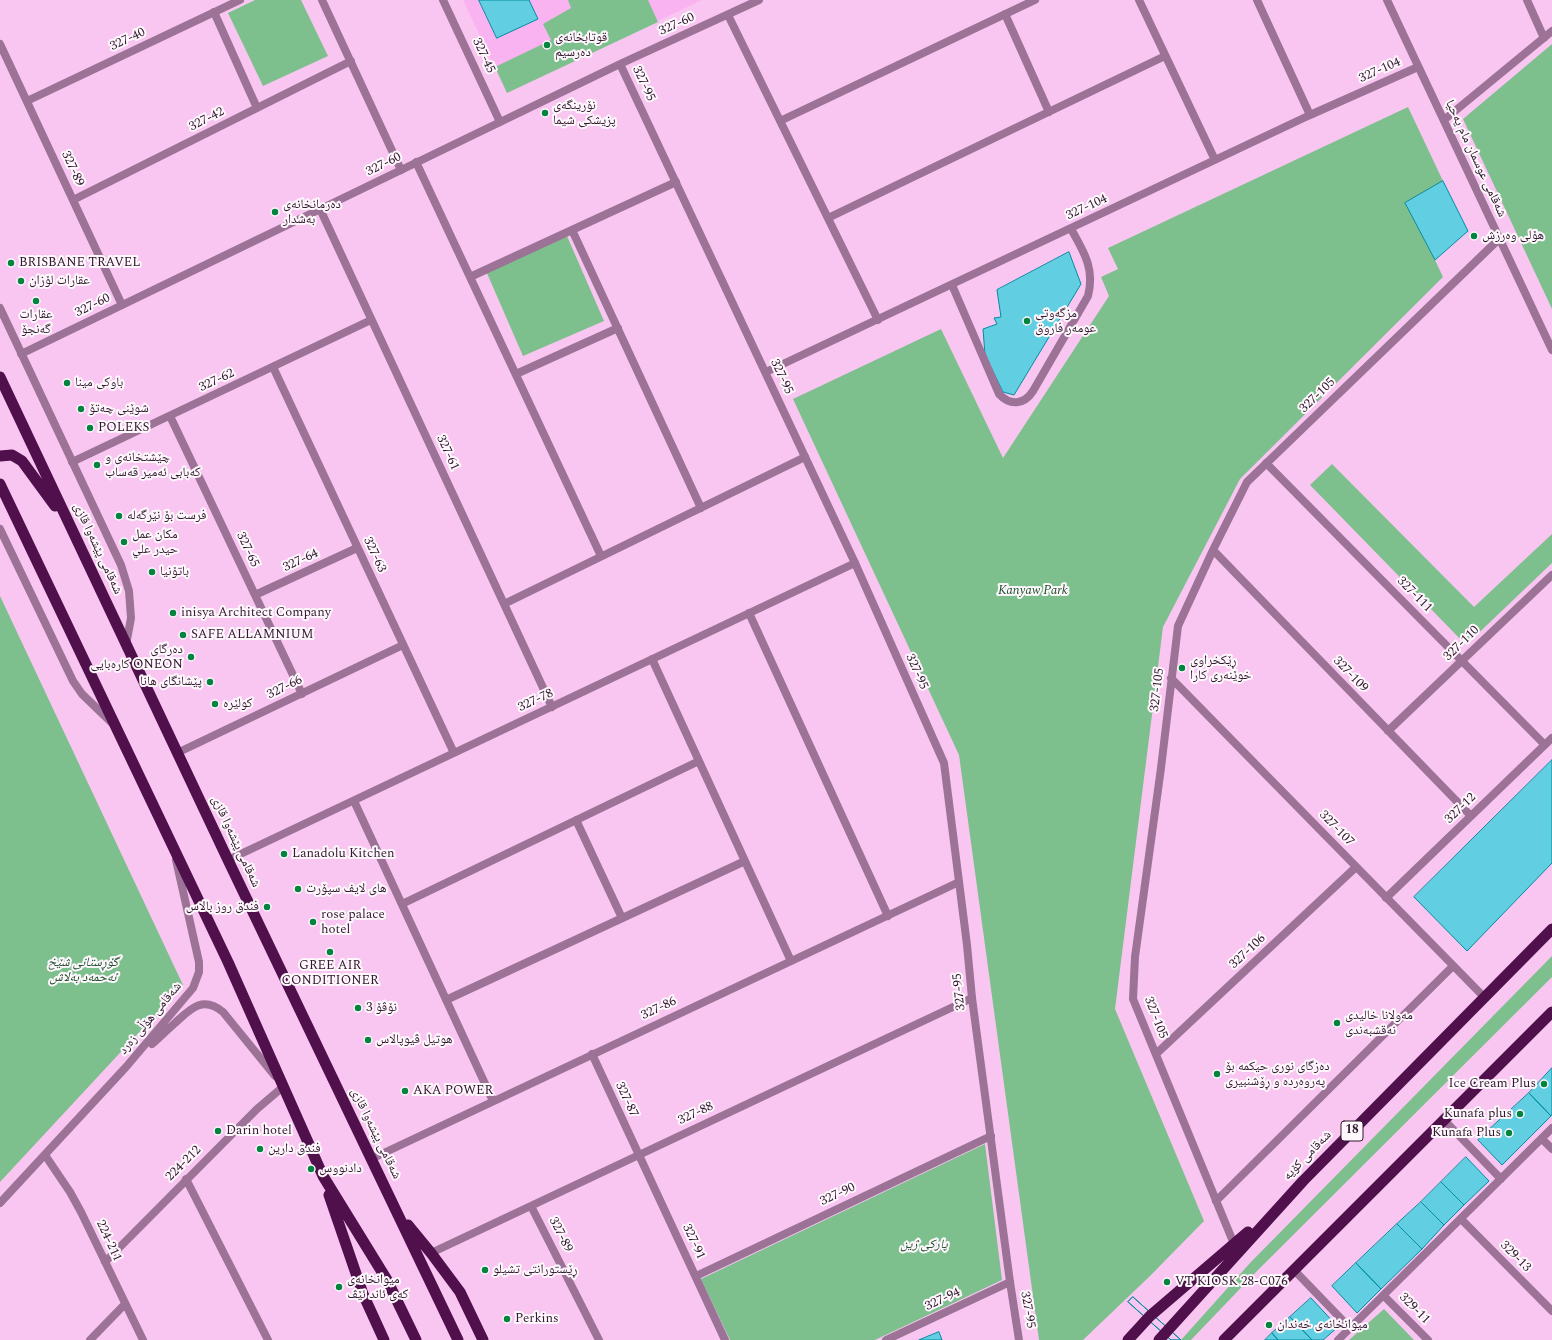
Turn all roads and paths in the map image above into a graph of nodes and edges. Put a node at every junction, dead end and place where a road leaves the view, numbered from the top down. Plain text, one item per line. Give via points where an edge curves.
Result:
1 (240, 0) edge
2 (322, 0) edge
3 (444, 0) edge
4 (759, 0) edge
5 (1035, 0) edge
6 (1139, 0) edge
7 (1257, 0) edge
8 (1387, 0) edge
9 (1527, 0) edge
10 (214, 12) junction
11 (1005, 14) junction
12 (728, 15) junction
13 (1552, 32) edge
14 (1544, 38) junction
15 (0, 44) edge
16 (1165, 56) junction
17 (351, 62) junction
18 (620, 64) junction
19 (1418, 67) junction
20 (27, 101) junction
21 (257, 108) junction
22 (1049, 112) junction
23 (1310, 115) junction
24 (1444, 120) junction
25 (780, 121) junction
26 (500, 122) junction
27 (1215, 160) junction
28 (416, 162) junction
29 (401, 170) junction
30 (676, 182) junction
31 (73, 200) junction
32 (320, 209) junction
33 (828, 218) junction
34 (1072, 229) junction
35 (572, 230) junction
36 (1499, 239) junction
37 (470, 277) junction
38 (952, 285) junction
39 (122, 305) junction
40 (0, 308) edge
41 (372, 320) junction
42 (878, 320) junction
43 (618, 328) junction
44 (1552, 350) edge
45 (22, 354) junction
46 (272, 367) junction
47 (766, 372) junction
48 (516, 374) junction
49 (0, 377) edge
50 (170, 416) junction
51 (0, 456) edge
52 (805, 457) junction
53 (72, 462) junction
54 (1266, 463) junction
55 (0, 484) edge
56 (701, 508) junction
57 (71, 527) junction
58 (0, 529) edge
59 (358, 548) junction
60 (1213, 550) junction
61 (601, 556) junction
62 (855, 563) junction
63 (1552, 575) edge
64 (255, 595) junction
65 (504, 604) junction
66 (749, 613) junction
67 (126, 645) junction
68 (403, 645) junction
69 (652, 659) junction
70 (1462, 661) junction
71 (1171, 678) junction
72 (302, 694) junction
73 (552, 707) junction
74 (115, 726) junction
75 (1388, 731) junction
76 (1552, 738) edge
77 (1545, 744) junction
78 (177, 753) junction
79 (454, 753) junction
80 (699, 761) junction
81 (354, 801) junction
82 (1471, 816) junction
83 (576, 820) junction
84 (172, 845) junction
85 (228, 860) junction
86 (745, 861) junction
87 (1356, 867) junction
88 (959, 882) junction
89 (1386, 898) junction
90 (402, 904) junction
91 (888, 916) junction
92 (622, 918) junction
93 (1552, 929) edge
94 (791, 961) junction
95 (1454, 966) junction
96 (972, 998) junction
97 (1485, 998) junction
98 (446, 1000) junction
99 (1552, 1012) edge
100 (592, 1054) junction
101 (1156, 1054) junction
102 (126, 1067) junction
103 (284, 1086) junction
104 (493, 1101) junction
105 (1444, 1120) junction
106 (1552, 1128) edge
107 (991, 1136) junction
108 (1542, 1139) junction
109 (1552, 1149) edge
110 (46, 1155) junction
111 (639, 1155) junction
112 (371, 1159) junction
113 (323, 1176) junction
114 (186, 1179) junction
115 (1501, 1179) junction
116 (1303, 1181) junction
117 (1216, 1201) junction
118 (0, 1203) edge
119 (531, 1206) junction
120 (398, 1214) junction
121 (1461, 1219) junction
122 (1234, 1244) junction
123 (431, 1252) junction
124 (105, 1262) junction
125 (1294, 1270) junction
126 (696, 1276) junction
127 (1010, 1282) junction
128 (1384, 1296) junction
129 (125, 1304) junction
130 (1552, 1311) edge
131 (1350, 1328) junction
132 (90, 1340) edge
133 (143, 1340) edge
134 (268, 1340) edge
135 (384, 1340) edge
136 (416, 1340) edge
137 (458, 1340) edge
138 (483, 1340) edge
139 (599, 1340) edge
140 (725, 1340) edge
141 (886, 1340) edge
142 (1020, 1340) edge
143 (1128, 1340) edge
144 (1159, 1340) edge
145 (1225, 1340) edge
146 (1338, 1340) edge
147 (1428, 1340) edge

1 - 10 street, 327-40
2 - 17 street
3 - 26 street, 327-45
4 - 12 street, 327-60
5 - 11 street
6 - 16 street
7 - 23 street
8 - 19 street, شەقامی عوسمان مام یەحیا
9 - 14 street
10 - 20 street, 327-40
10 - 21 street
11 - 22 street
11 - 25 street
12 - 18 street, 327-60
12 - 25 street
13 - 14 street
14 - 24 street
15 - 20 street, 327-89
16 - 22 street
16 - 27 street
17 - 21 street, 327-42
17 - 29 street
18 - 26 street, 327-60
18 - 30 street, 327-95
19 - 23 street, 327-104
19 - 24 street, شەقامی عوسمان مام یەحیا
20 - 31 street, 327-89
21 - 31 street, 327-42
22 - 33 street
23 - 27 street, 327-104
24 - 36 street, شەقامی عوسمان مام یەحیا
25 - 33 street
26 - 28 street, 327-60
27 - 34 street, 327-104
28 - 29 street, 327-60
28 - 37 street
29 - 32 street, 327-60
30 - 35 street
30 - 47 street, 327-95
31 - 39 street, 327-89
32 - 39 street, 327-60
32 - 41 street, 327-61
33 - 42 street
34 - 38 street, 327-104
34 - 38 street via 1088,260 1091,272 1088,296 1033,391 1024,401 1010,402 999,394
35 - 37 street
35 - 43 street
36 - 44 street, شەقامی عوسمان مام یەحیا
36 - 54 street, 327-105
37 - 48 street
38 - 42 street, 327-104
39 - 45 street, 327-60
40 - 45 street
41 - 46 street, 327-62
41 - 65 street, 327-61
42 - 47 street, 327-104
43 - 48 street
43 - 56 street
45 - 53 street
46 - 50 street, 327-62
46 - 59 street, 327-63
47 - 52 street, 327-95
48 - 61 street
49 - 57 highway, شەقامی پێشەوا قازی
50 - 53 street, 327-62
50 - 64 street, 327-65
51 - 57 highway via 12,455 22,461
52 - 56 street
52 - 62 street, 327-95
53 - 67 street via 121,566 129,591 131,618
54 - 60 street, 327-105 via 1247,482
54 - 70 street, 327-111
55 - 74 highway
56 - 61 street
57 - 67 highway, شەقامی پێشەوا قازی
58 - 74 street via 73,682
59 - 64 street, 327-64
59 - 68 street, 327-63
60 - 71 street, 327-105 via 1178,626
60 - 75 street, 327-109
61 - 65 street
62 - 66 street, 327-78
62 - 88 street, 327-95 via 944,763
63 - 70 street, 327-110
64 - 72 street, 327-65
65 - 73 street, 327-61
66 - 69 street, 327-78
66 - 91 street
67 - 78 highway, شەقامی پێشەوا قازی
68 - 72 street, 327-66
68 - 79 street, 327-63
69 - 73 street, 327-78
69 - 80 street
70 - 75 street, 327-110
70 - 77 street, 327-111
71 - 87 street, 327-107
71 - 101 street, 327-105 via 1134,964 1133,999
72 - 78 street, 327-66
73 - 79 street, 327-78
74 - 84 highway
75 - 82 street, 327-109
76 - 77 street, 327-12
77 - 82 street, 327-12
78 - 85 highway, شەقامی پێشەوا قازی
79 - 81 street, 327-78
80 - 83 street
80 - 86 street
81 - 85 street, 327-78
81 - 90 street
82 - 89 street, 327-12
83 - 90 street
83 - 92 street
84 - 102 street, شەقامی هۆڵی زەرد via 198,953 199,972 189,994
84 - 103 highway
85 - 112 highway, شەقامی پێشەوا قازی
86 - 92 street
86 - 94 street
87 - 89 street, 327-107
87 - 101 street, 327-106
88 - 91 street, 327-86
88 - 96 street, 327-95
89 - 95 street, 327-107
90 - 98 street
91 - 94 street, 327-86
92 - 98 street
93 - 97 highway, شەقامی کۆیە / 18
94 - 100 street, 327-86
95 - 97 street, 327-107
95 - 117 street
96 - 107 street, 327-95
96 - 111 street, 327-88
97 - 116 highway, شەقامی کۆیە / 18
98 - 104 street
99 - 105 highway
100 - 104 street, 327-86
100 - 111 street, 327-87
101 - 117 street, 327-105
102 - 103 street, شەقامی هۆڵی زەرد via 190,1009 203,1004 214,1006 223,1012
102 - 110 street, شەقامی هۆڵی زەرد
103 - 113 highway
103 - 114 street, 224-212
104 - 112 street, 327-86
105 - 115 street
105 - 125 highway
106 - 108 street
107 - 126 street, 327-90
107 - 127 street, 327-95
108 - 109 street
108 - 115 street
110 - 118 street, شەقامی هۆڵی زەرد
110 - 124 street, 224-211 via 70,1192
111 - 119 street, 327-88
111 - 126 street, 327-91
112 - 120 highway, شەقامی پێشەوا قازی
113 - 135 highway via 363,1294
113 - 136 highway via 387,1280
114 - 124 street, 224-212
114 - 134 street
115 - 121 street
116 - 122 highway
116 - 144 highway, شەقامی کۆیە / 18
117 - 122 street, 327-105
119 - 123 street, 327-88
119 - 139 street, 327-89
120 - 123 highway
120 - 137 highway, شەقامی پێشەوا قازی
121 - 128 street
121 - 130 street, 329-13
122 - 143 highway via 1150,1316
123 - 138 highway via 460,1292
124 - 129 street, 224-211
125 - 131 street
125 - 145 highway
126 - 140 street, 327-91
127 - 141 street, 327-94
127 - 142 street, 327-95
128 - 131 street
128 - 147 street, 329-11
129 - 132 street
129 - 133 street, 224-211
131 - 146 street

